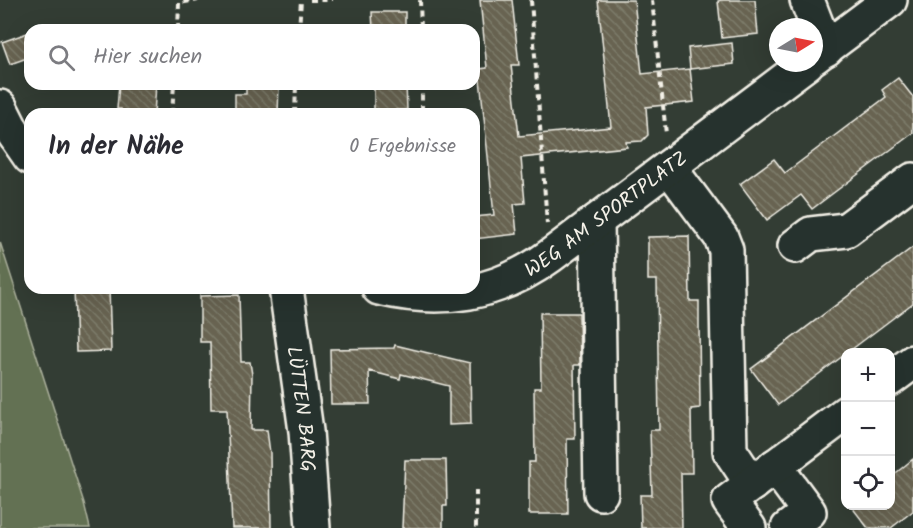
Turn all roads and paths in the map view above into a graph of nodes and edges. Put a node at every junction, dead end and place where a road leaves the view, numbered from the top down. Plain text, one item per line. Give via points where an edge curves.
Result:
1 (198, 0) edge
2 (301, 0) edge
3 (310, 0) edge
4 (332, 0) edge
5 (420, 0) edge
6 (531, 0) edge
7 (652, 0) edge
8 (807, 0) edge
9 (890, 0) edge
10 (178, 1) edge
11 (810, 18) edge
12 (178, 24) edge
13 (299, 24) edge
14 (421, 24) edge
15 (823, 51) edge
16 (795, 72) edge
17 (174, 90) edge
18 (296, 90) edge
19 (422, 90) edge
20 (0, 107) edge
21 (172, 108) edge
22 (295, 108) edge
23 (422, 108) edge
24 (24, 147) edge
25 (669, 167) junction
26 (913, 180) edge
27 (597, 221) junction
28 (795, 246) dead end
29 (550, 256) junction
30 (480, 290) edge
31 (287, 294) edge
32 (414, 294) edge
33 (467, 294) edge
34 (913, 362) edge
35 (895, 376) edge
36 (841, 417) edge
37 (763, 475) junction
38 (476, 490) dead end
39 (601, 493) dead end
40 (313, 528) edge
41 (477, 528) edge
42 (749, 528) edge
43 (788, 528) edge

1 - 10 path
2 - 13 path
3 - 4 path
5 - 14 path
6 - 29 path
7 - 25 path
8 - 11 street
9 - 15 street, WEG AM SPORTPLATZ
10 - 12 path
16 - 25 street, WEG AM SPORTPLATZ
17 - 21 path
18 - 22 path
19 - 23 path
20 - 24 street
25 - 27 street, WEG AM SPORTPLATZ
25 - 37 street via 721,237 726,250 730,451
26 - 28 street via 846,230 811,234
27 - 29 street, WEG AM SPORTPLATZ
27 - 39 street
29 - 30 street, WEG AM SPORTPLATZ via 508,282
31 - 40 street, LÜTTEN BARG via 310,467
32 - 33 street, WEG AM SPORTPLATZ
34 - 35 street
36 - 37 street
37 - 42 street via 729,501
37 - 43 street via 809,512
38 - 41 path

